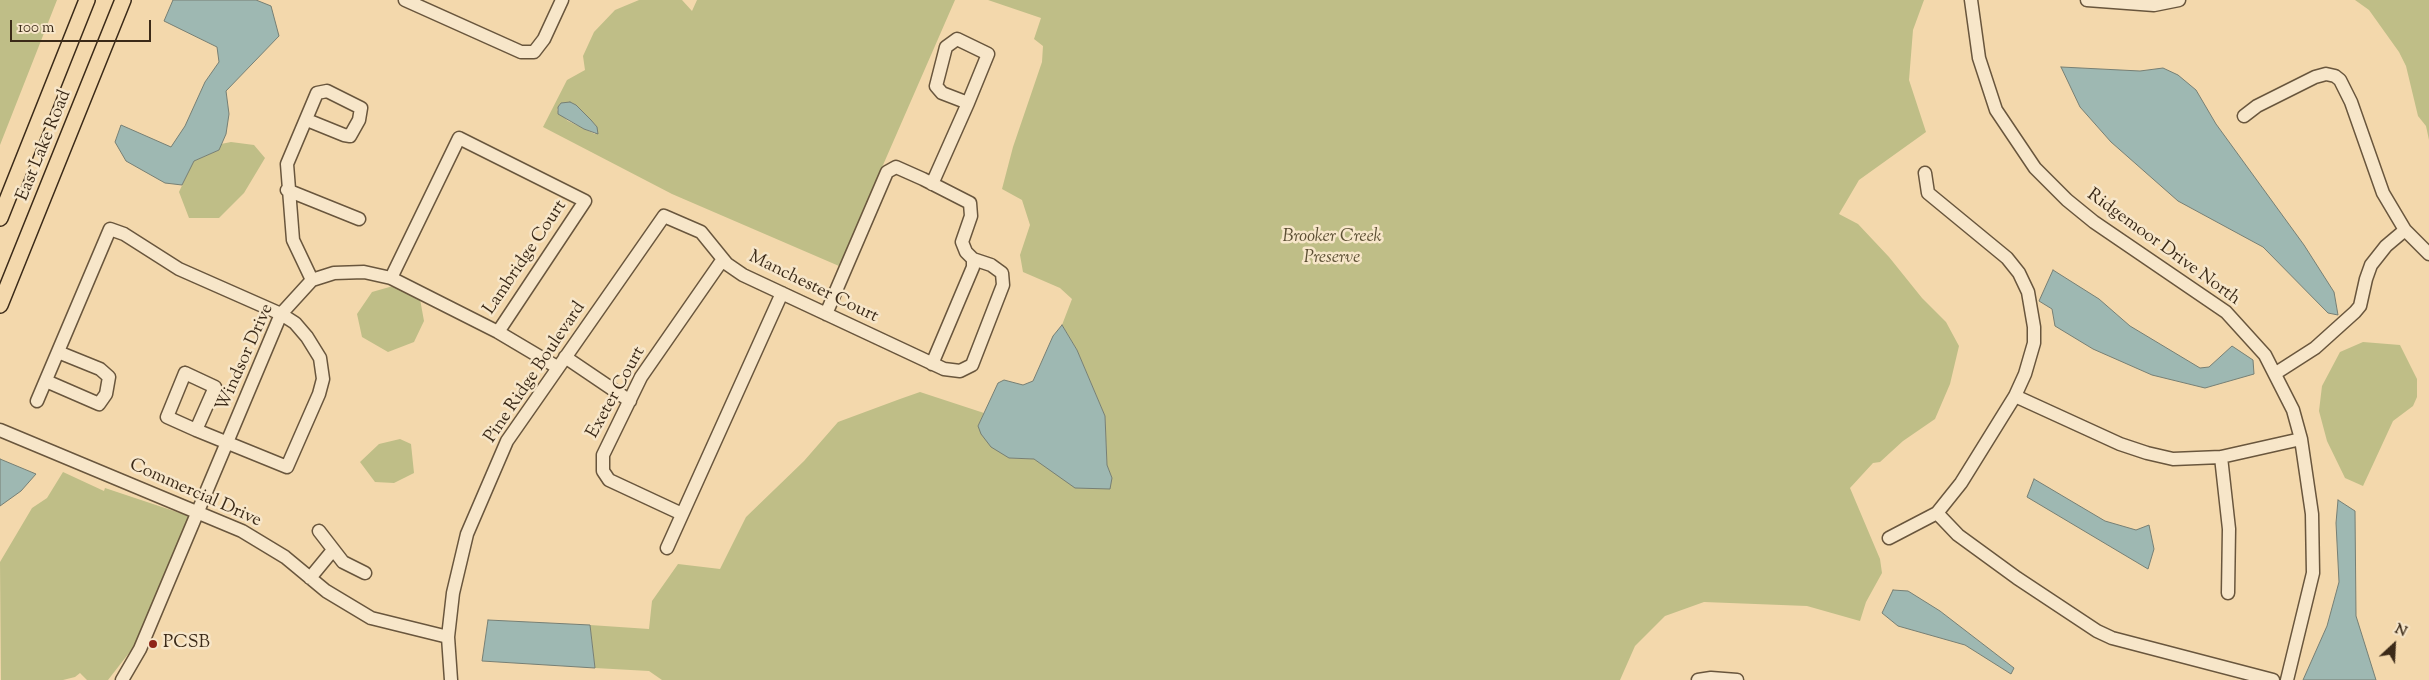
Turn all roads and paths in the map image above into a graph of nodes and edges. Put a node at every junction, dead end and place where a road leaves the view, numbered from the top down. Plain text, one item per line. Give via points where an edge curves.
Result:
1 (88, 0) edge
2 (123, 0) edge
3 (405, 0) edge
4 (562, 0) edge
5 (1971, 0) edge
6 (2087, 0) edge
7 (2179, 0) edge
8 (431, 6) edge
9 (968, 103) junction
10 (2244, 116) dead end
11 (307, 120) dead end
12 (1925, 173) dead end
13 (932, 184) junction
14 (287, 190) junction
15 (664, 216) joint
16 (0, 218) edge
17 (359, 219) dead end
18 (2405, 230) junction
19 (2429, 254) edge
20 (723, 259) junction
21 (973, 259) junction
22 (391, 278) junction
23 (312, 280) junction
24 (782, 293) junction
25 (0, 305) edge
26 (281, 314) junction
27 (826, 314) junction
28 (498, 332) junction
29 (58, 352) junction
30 (561, 362) junction
31 (932, 364) junction
32 (2276, 373) junction
33 (46, 381) junction
34 (2015, 396) junction
35 (37, 401) dead end
36 (630, 401) junction
37 (0, 430) edge
38 (196, 430) junction
39 (2301, 439) junction
40 (228, 443) junction
41 (2221, 457) junction
42 (198, 512) junction
43 (1937, 513) junction
44 (682, 514) junction
45 (319, 531) dead end
46 (1889, 538) dead end
47 (667, 548) dead end
48 (333, 550) junction
49 (365, 573) dead end
50 (310, 578) junction
51 (2228, 593) dead end
52 (448, 637) junction
53 (122, 680) edge
54 (451, 680) edge
55 (1698, 680) edge
56 (1736, 680) edge
57 (2273, 680) edge
58 (2287, 680) edge

1 - 16 main road, East Lake Road
2 - 25 main road, East Lake Road
3 - 8 street
4 - 8 street via 544,39 534,52 521,52
5 - 32 street, Ridgemoor Drive North via 1979,58 1996,110 2035,168 2094,222 2226,312 2256,344
6 - 7 street via 2154,5
9 - 9 street via 988,54 957,39 946,47 936,86 942,93
9 - 13 street
10 - 18 street via 2257,106 2315,77 2335,76 2351,102 2382,193
11 - 14 street via 287,164
12 - 34 street via 1928,193 2007,258 2028,292 2034,343
13 - 21 street via 970,203 971,216 962,242
13 - 27 street via 896,167 887,172
14 - 17 street
14 - 23 street via 293,240
15 - 20 street, Manchester Court via 701,232
15 - 30 street, Pine Ridge Boulevard
18 - 19 street
18 - 32 street via 2371,265 2360,306 2355,312 2315,348
20 - 24 street, Manchester Court via 743,275
20 - 36 street, Exeter Court via 641,377
21 - 31 street via 973,266
21 - 31 street, Manchester Court via 992,264 1002,272 1003,285 972,365 960,372
22 - 23 street via 364,272 334,273
22 - 28 street
22 - 28 street, Lambridge Court via 459,138 585,201
23 - 26 street, Windsor Drive
24 - 27 street, Manchester Court
24 - 44 street
26 - 29 street via 179,269 124,234 110,229
26 - 40 street, Windsor Drive
26 - 40 street via 295,323 320,358 323,379 319,394 287,467
27 - 31 street, Manchester Court
28 - 30 street
29 - 33 street
29 - 33 street via 100,369 109,377 106,394 99,404
30 - 36 street
30 - 52 street, Pine Ridge Boulevard via 508,441 466,534 453,593
32 - 39 street, Ridgemoor Drive North via 2293,410
33 - 35 street
34 - 41 street via 2147,454 2173,458
34 - 43 street via 1961,483
36 - 44 street, Exeter Court via 603,455 603,470 609,480
37 - 42 street, Commercial Drive
38 - 38 street via 167,417 185,372 215,387
38 - 40 street
39 - 41 street
39 - 58 street, Ridgemoor Drive North via 2312,514 2313,573
40 - 42 street, Windsor Drive
41 - 51 street via 2229,529
42 - 50 street, Commercial Drive via 242,531 285,557
42 - 53 street, Windsor Drive via 140,649
43 - 46 street
43 - 57 street via 1958,534 2017,578 2097,631 2112,638
44 - 47 street
45 - 48 street
48 - 49 street via 351,568
48 - 50 street
50 - 52 street, Commercial Drive via 372,618
52 - 54 street, Pine Ridge Boulevard
55 - 56 street

